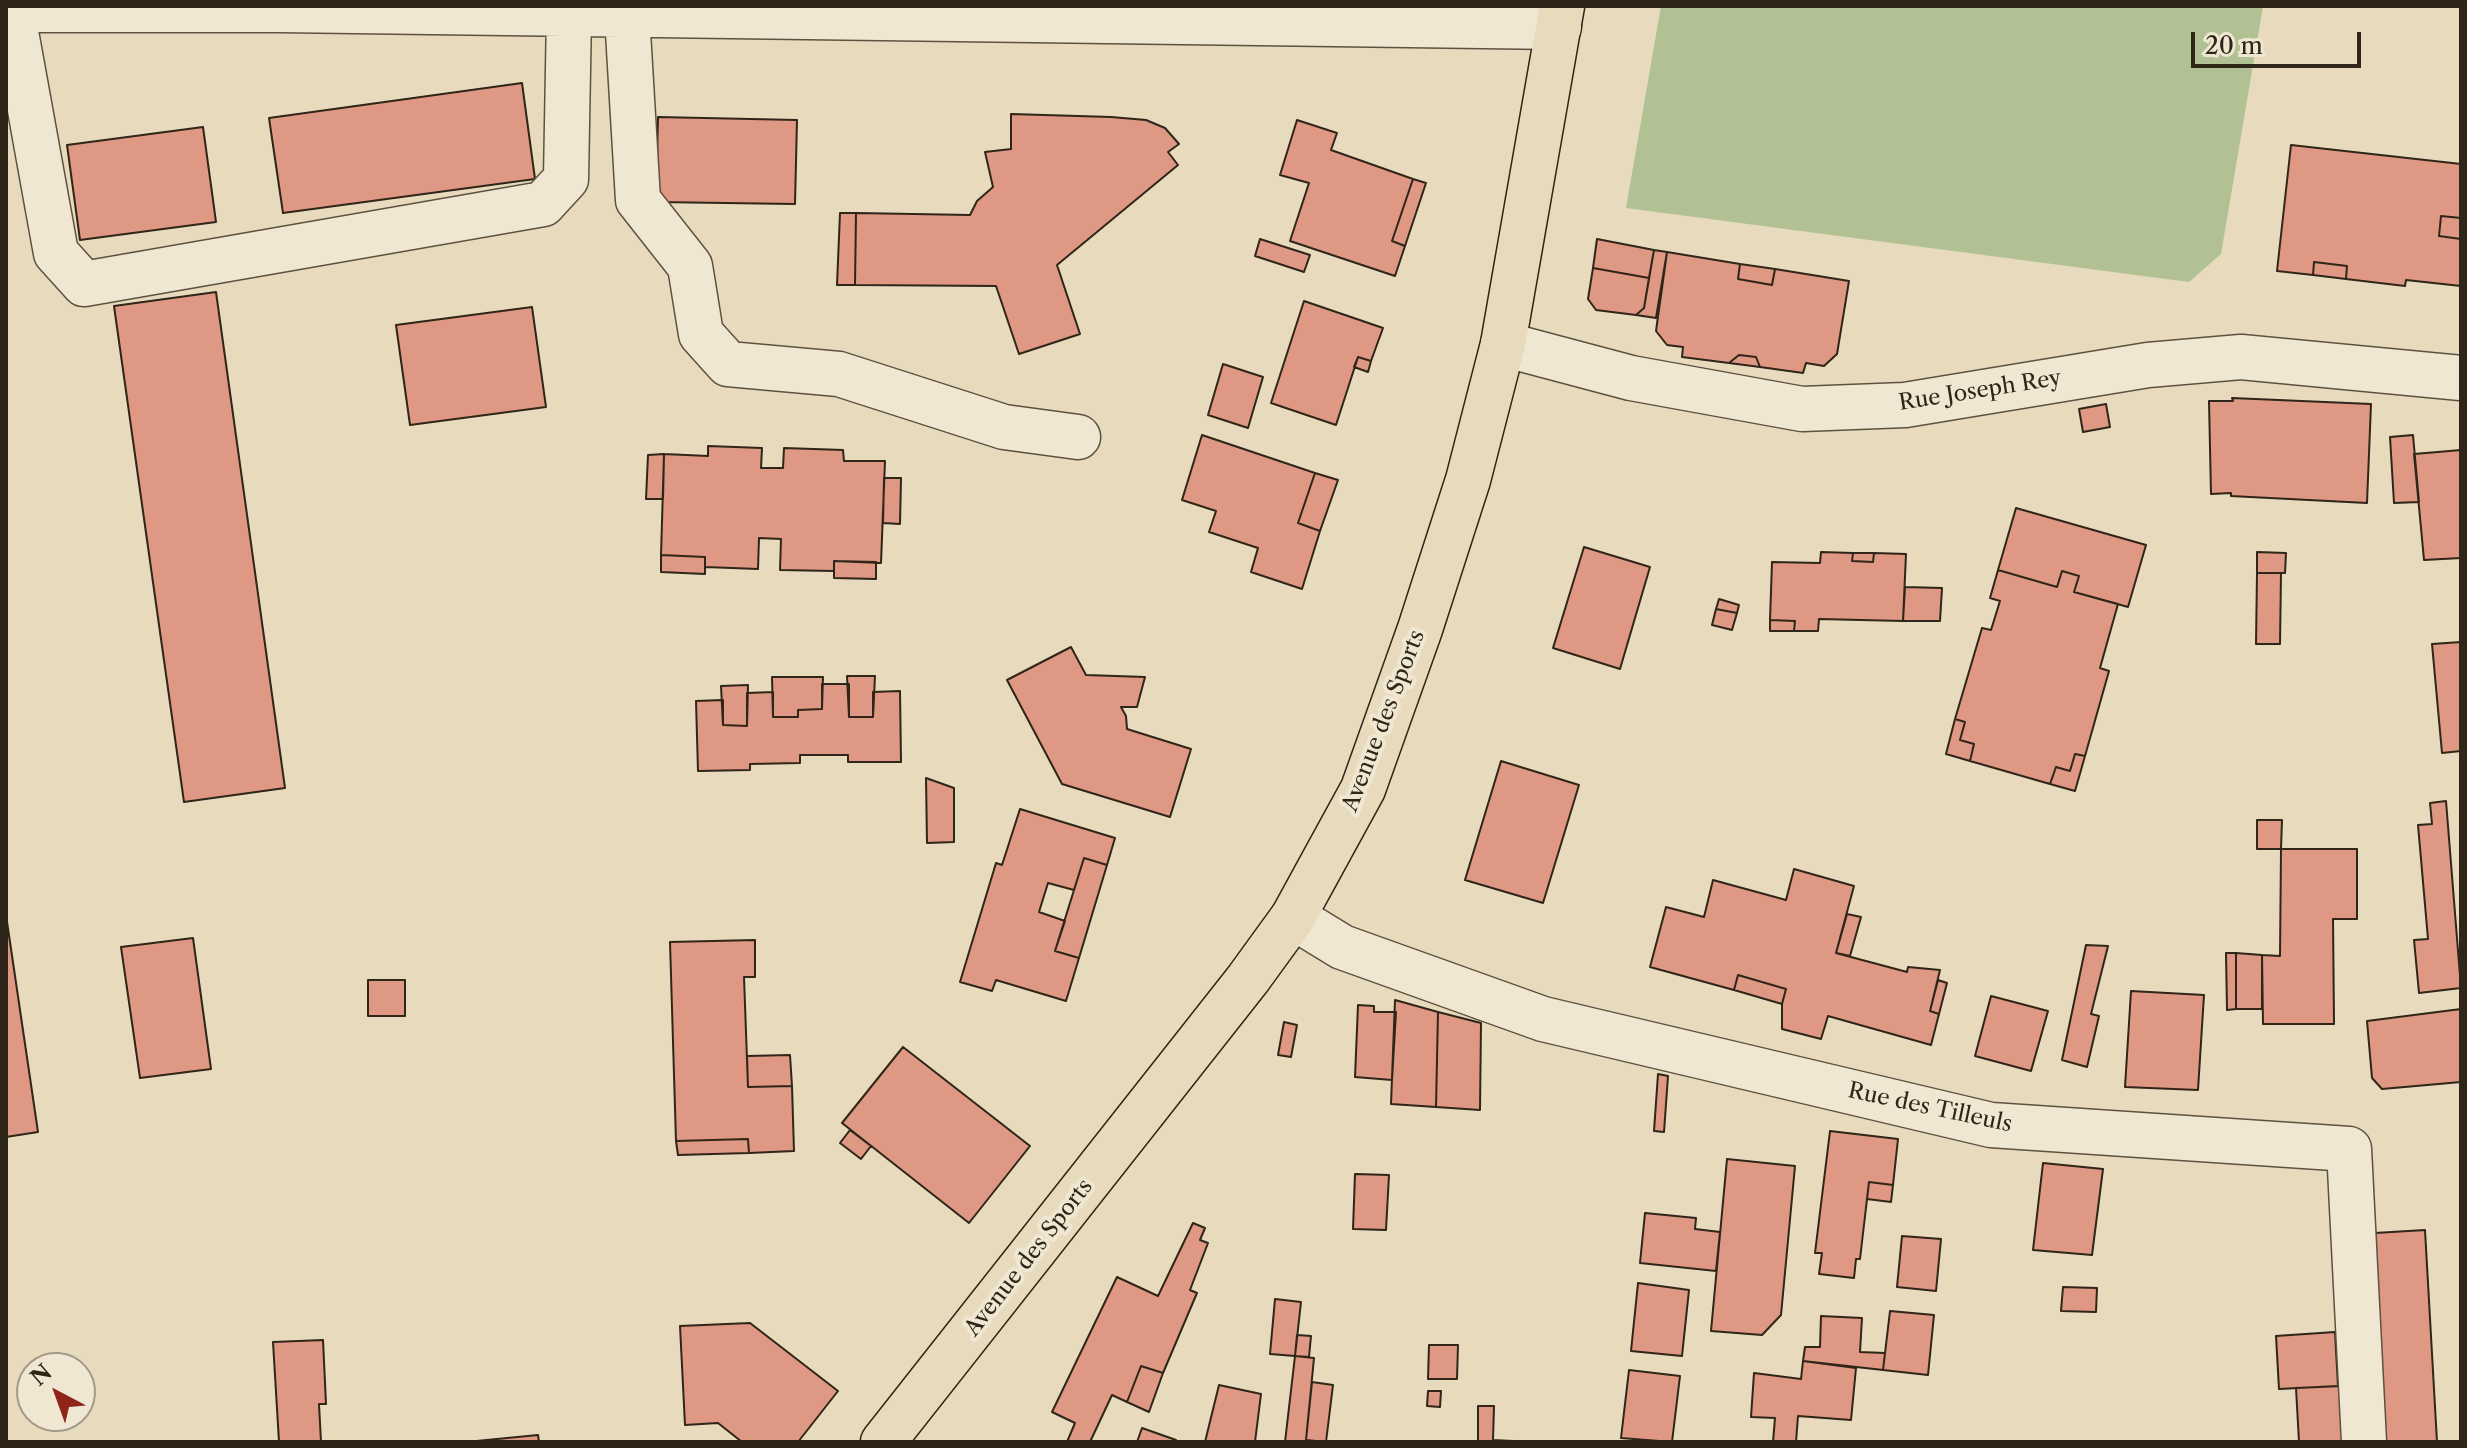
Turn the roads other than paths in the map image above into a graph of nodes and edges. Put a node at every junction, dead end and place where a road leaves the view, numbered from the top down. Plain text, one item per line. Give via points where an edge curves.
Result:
1 (9, 10) edge
2 (786, 12) edge
3 (569, 14) junction
4 (627, 15) junction
5 (1561, 16) edge
6 (1503, 344) junction
7 (2461, 378) edge
8 (1078, 437) dead end
9 (1293, 917) junction
10 (883, 1442) edge
11 (2364, 1442) edge

1 - 3 street
1 - 3 street via 56,253 84,284 543,204 566,179
2 - 4 street
2 - 5 street
3 - 4 street
4 - 8 street via 638,200 690,266 701,334 728,364 839,374 1004,427
5 - 6 main road, Avenue des Sports
6 - 7 street, Rue Joseph Rey via 1631,378 1802,409 1905,405 2148,365 2241,357
6 - 9 main road, Avenue des Sports via 1463,495 1363,789
9 - 10 main road, Avenue des Sports
9 - 11 street, Rue des Tilleuls via 1342,947 1543,1019 1991,1125 2349,1149

